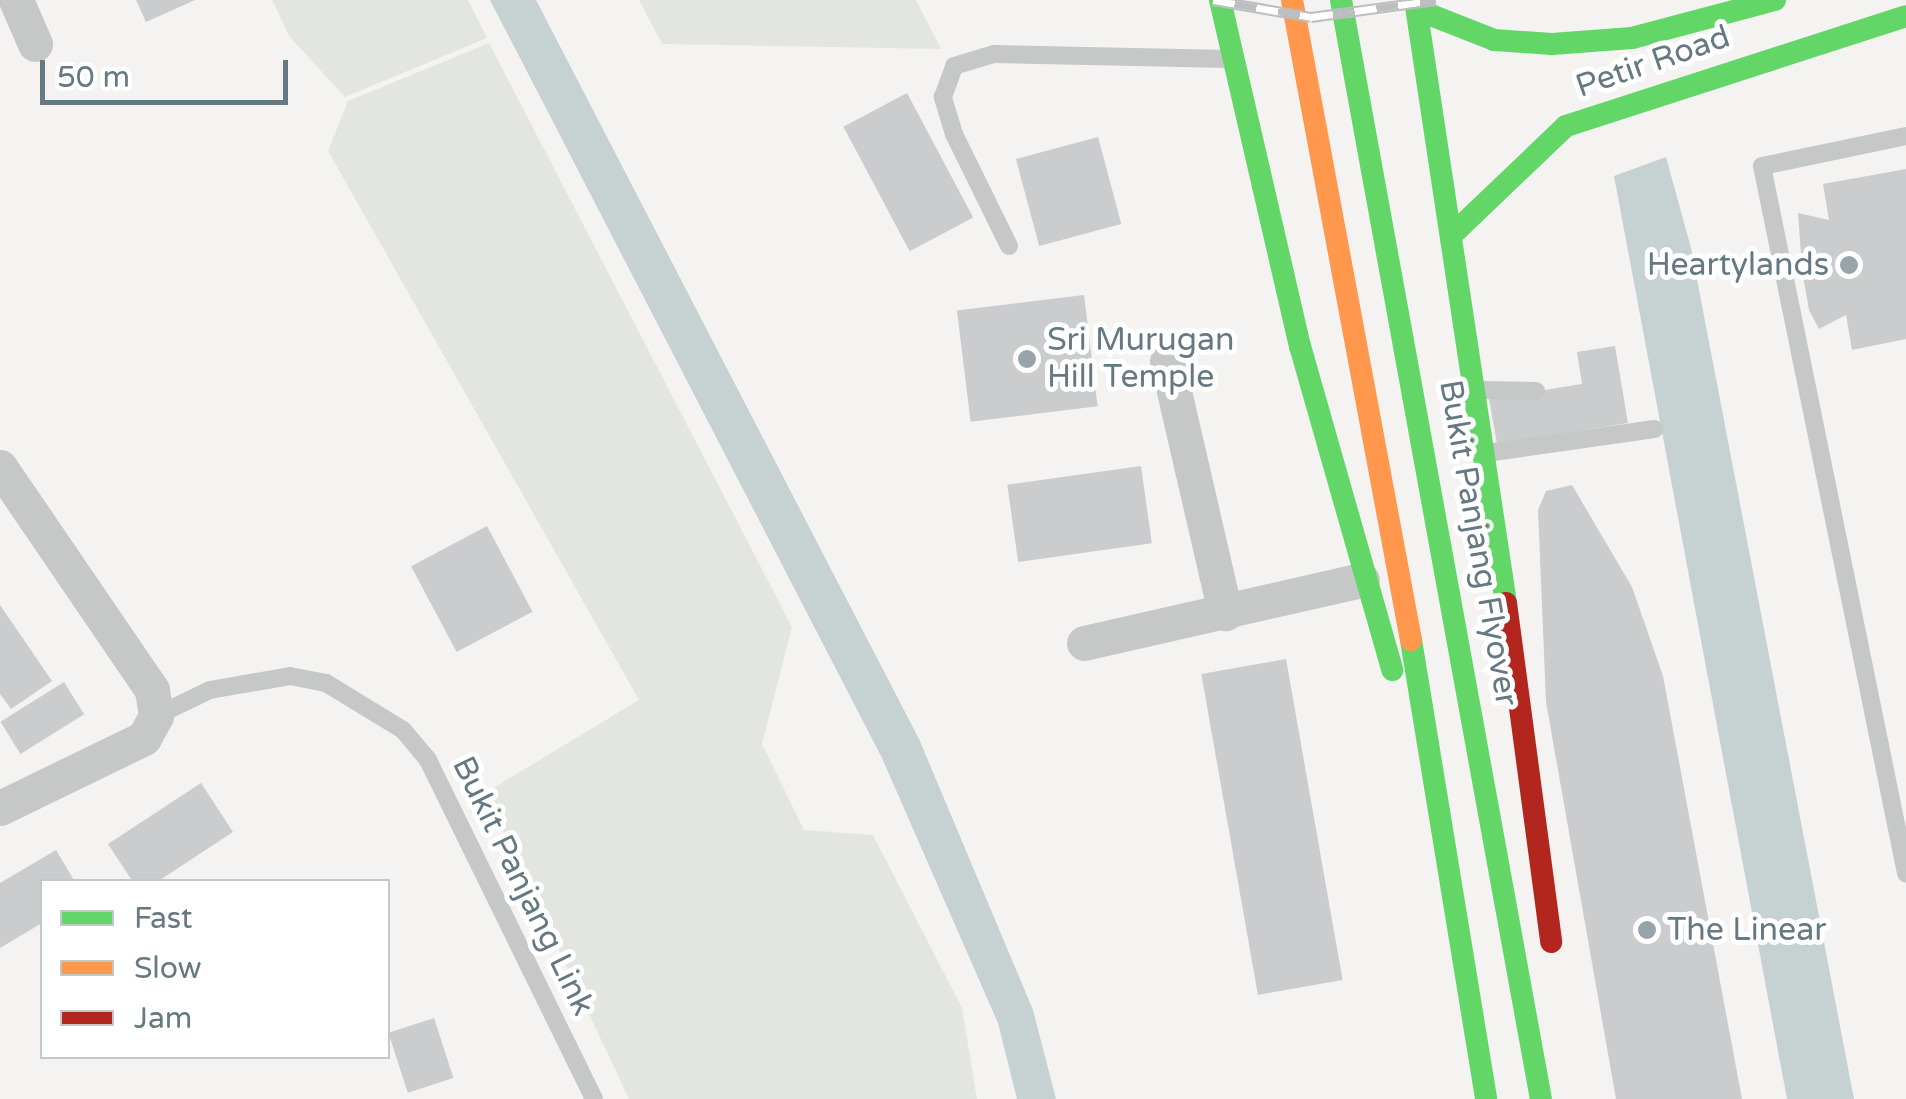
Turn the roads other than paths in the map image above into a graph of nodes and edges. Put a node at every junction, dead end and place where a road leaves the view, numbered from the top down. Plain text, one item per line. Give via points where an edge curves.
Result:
1 (16, 0) edge
2 (1292, 0) edge
3 (1341, 0) edge
4 (1417, 5) edge
5 (1223, 8) edge
6 (1769, 16) edge
7 (1906, 16) edge
8 (1810, 40) junction
9 (35, 44) dead end
10 (1118, 56) junction
11 (1238, 59) junction
12 (1906, 136) edge
13 (1456, 230) junction
14 (1008, 246) dead end
15 (1167, 361) dead end
16 (1475, 391) junction
17 (1536, 392) dead end
18 (1654, 429) dead end
19 (1482, 453) junction
20 (0, 467) edge
21 (1362, 580) junction
22 (1225, 613) junction
23 (1084, 644) dead end
24 (156, 716) junction
25 (1419, 728) junction
26 (0, 808) edge
27 (1906, 873) edge
28 (1555, 972) dead end
29 (594, 1099) edge
30 (1486, 1099) edge
31 (1542, 1099) edge

1 - 9 street
2 - 25 main road via 1362,338
3 - 31 main road, Bukit Panjang Flyover via 1409,337
4 - 6 main road, Petir Road via 1494,40 1552,44
4 - 13 main road
5 - 10 lane via 1191,48
5 - 11 main road
6 - 8 main road
7 - 8 main road, Petir Road
8 - 13 main road, Petir Road via 1566,126
10 - 11 lane
10 - 14 lane via 994,54 954,66 944,78 954,134
11 - 21 main road
12 - 27 lane via 1762,166
13 - 16 main road
15 - 22 street
16 - 17 lane via 1526,384
16 - 19 main road
18 - 19 lane
19 - 28 main road
20 - 24 street via 152,690
21 - 22 street
21 - 25 main road
22 - 23 street
24 - 26 street via 144,738
24 - 29 lane, Bukit Panjang Link via 210,690 290,676 326,683 403,730 428,760
25 - 30 main road

